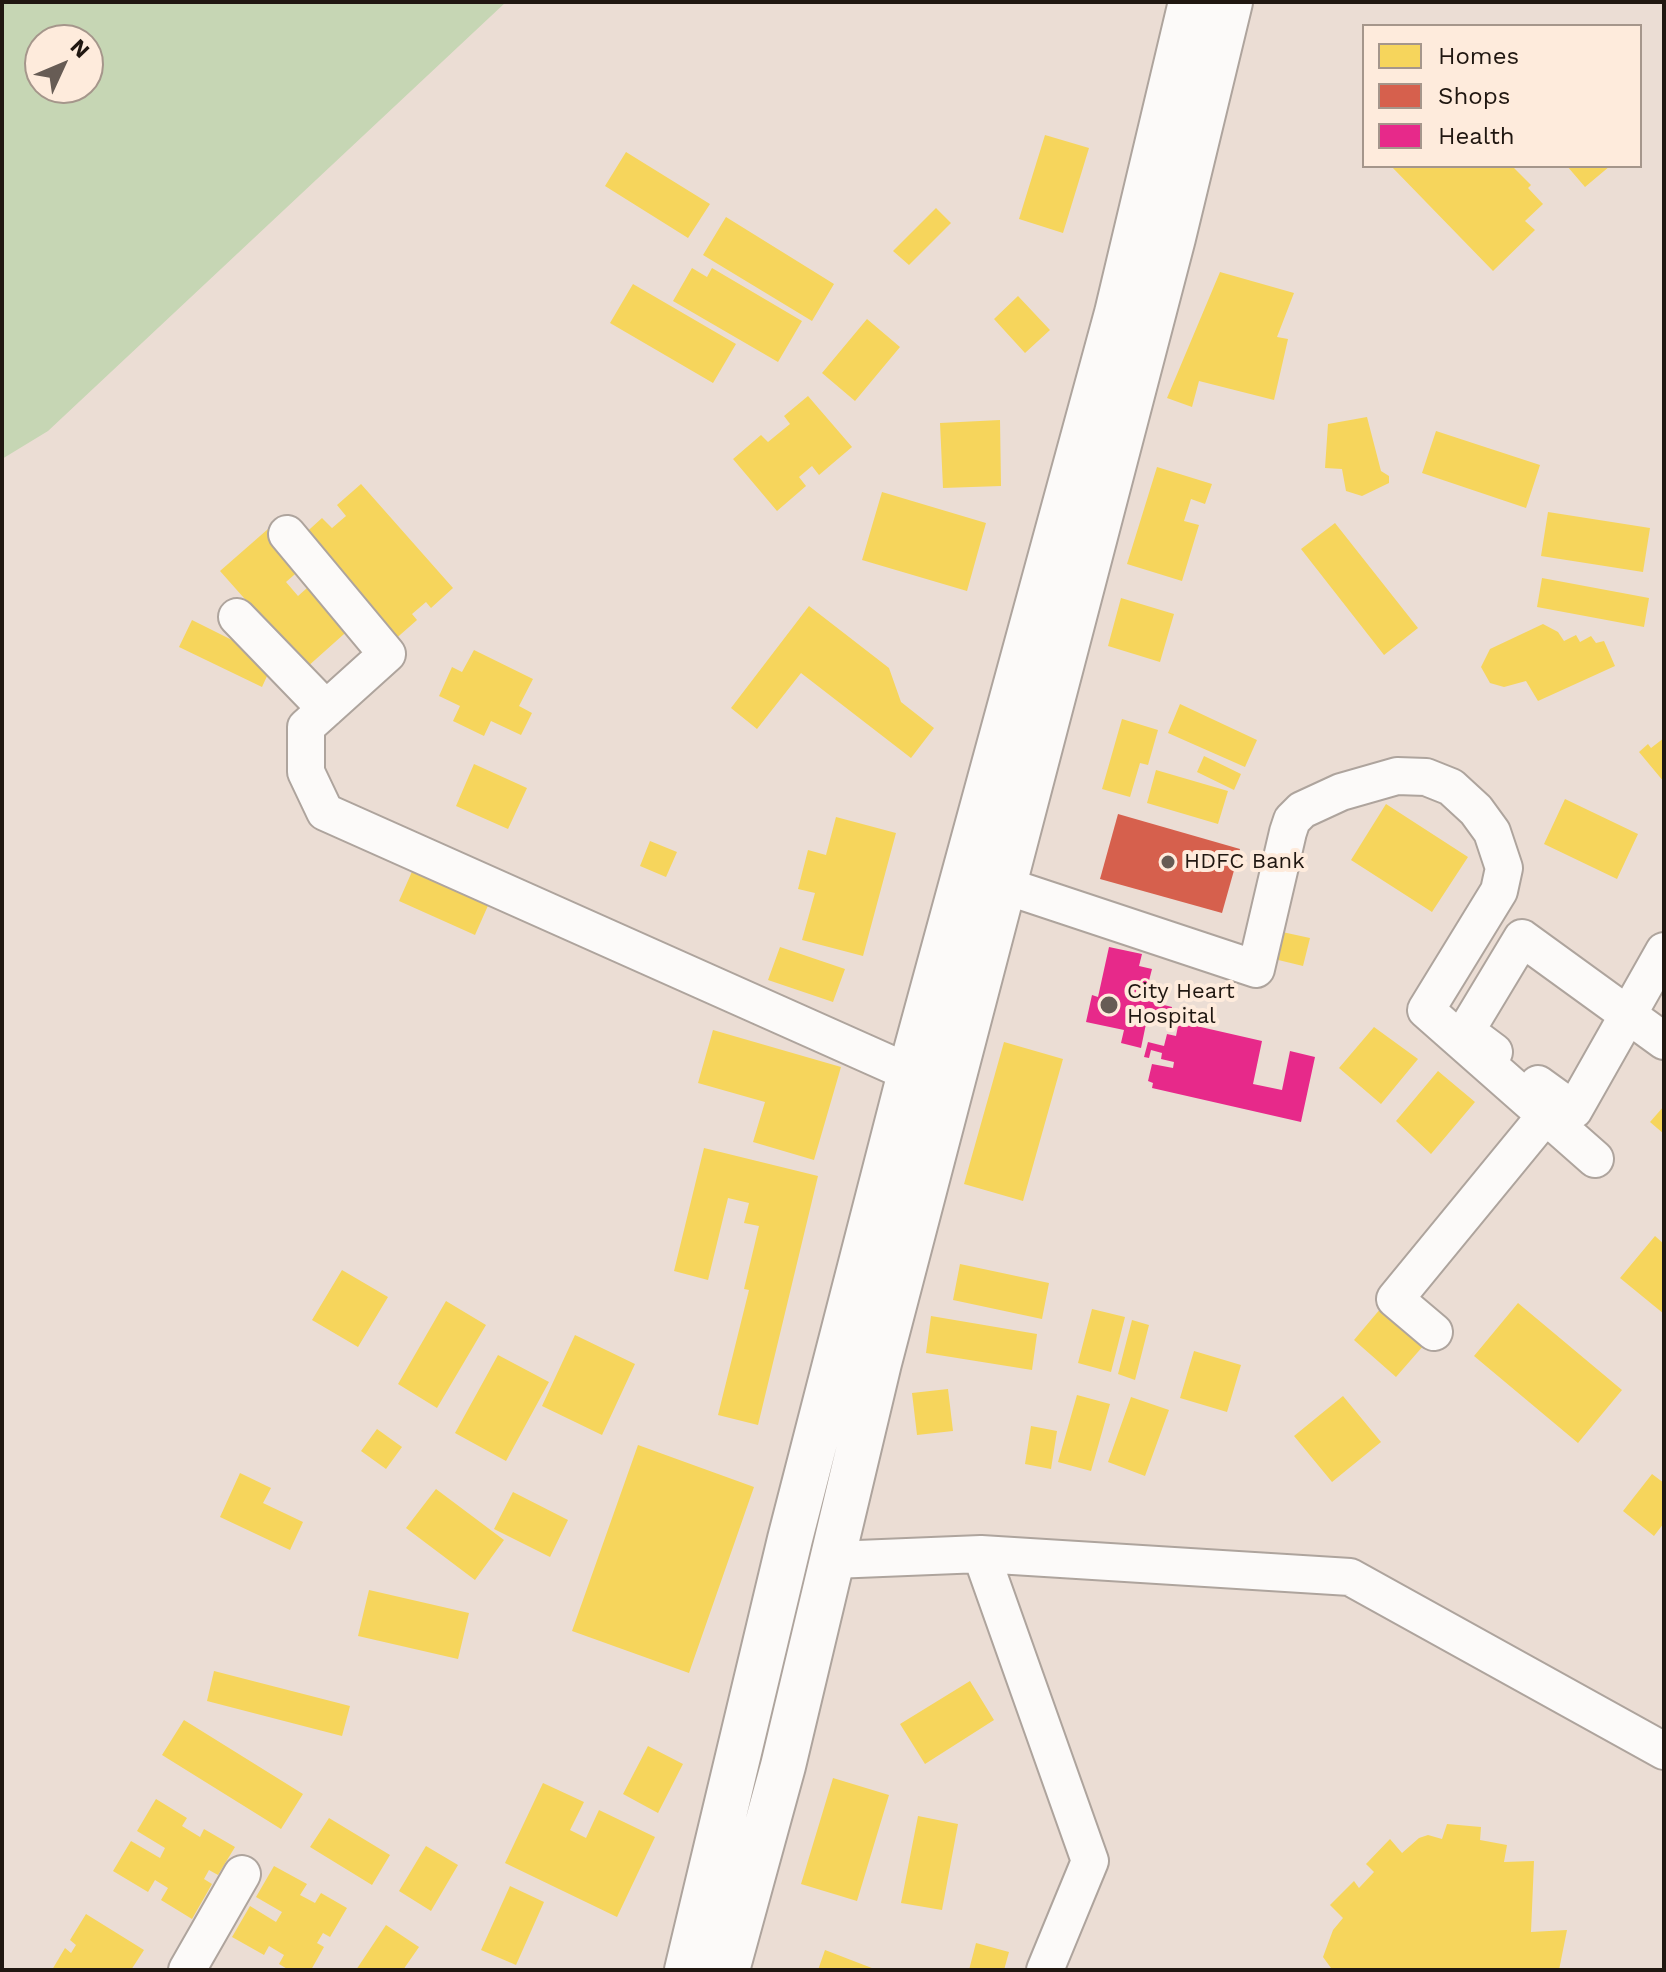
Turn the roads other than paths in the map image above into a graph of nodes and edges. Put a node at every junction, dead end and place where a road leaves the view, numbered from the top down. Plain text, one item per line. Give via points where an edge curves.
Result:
1 (1191, 2) edge
2 (1230, 2) edge
3 (287, 534) dead end
4 (237, 617) dead end
5 (326, 709) junction
6 (1003, 885) junction
7 (1485, 913) junction
8 (1522, 938) junction
9 (1664, 951) edge
10 (1628, 1015) junction
11 (1664, 1041) edge
12 (910, 1073) junction
13 (1546, 1115) junction
14 (1595, 1159) dead end
15 (1434, 1332) dead end
16 (800, 1502) junction
17 (844, 1513) junction
18 (981, 1554) junction
19 (833, 1560) junction
20 (1664, 1751) edge
21 (242, 1874) dead end
22 (187, 1970) edge
23 (687, 1970) edge
24 (727, 1970) edge
25 (1045, 1970) edge

1 - 12 main road via 1117,313
2 - 6 main road
3 - 5 street via 387,654
4 - 5 street
5 - 12 street via 306,727 306,772 325,812
6 - 7 street via 1256,969 1292,820 1341,792 1397,776 1426,777 1451,787 1492,832 1504,868 1499,891
6 - 17 main road
7 - 8 street
7 - 13 street via 1426,1010
8 - 10 street
8 - 10 street via 1466,1031 1574,1110
9 - 10 street
10 - 11 street
12 - 16 main road
13 - 14 street
13 - 15 street via 1395,1299
16 - 17 main road
16 - 23 main road
17 - 19 main road
18 - 19 street
18 - 20 street via 1350,1577
18 - 25 street via 1090,1861
19 - 24 main road
21 - 22 street

